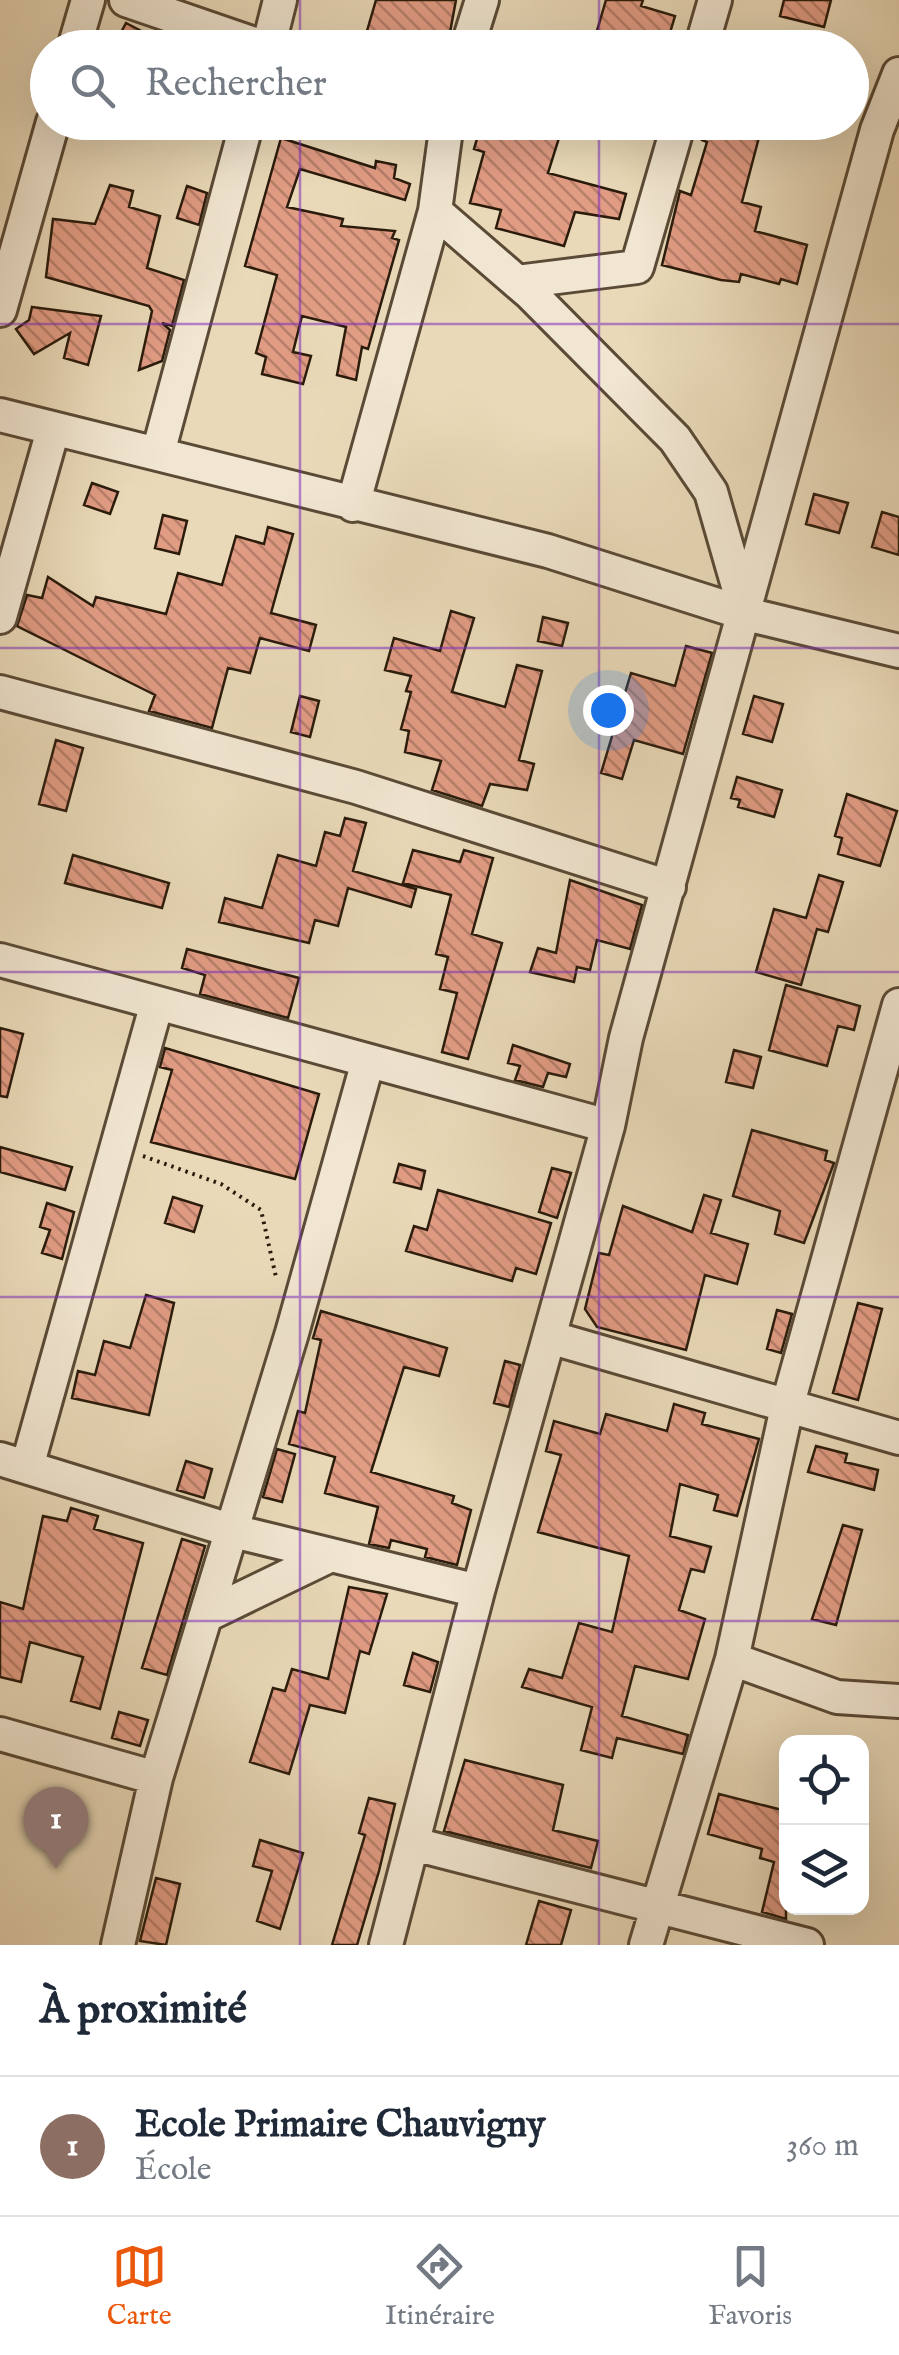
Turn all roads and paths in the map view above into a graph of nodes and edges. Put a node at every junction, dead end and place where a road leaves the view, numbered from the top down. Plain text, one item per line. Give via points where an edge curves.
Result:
1 (88, 0) edge
2 (126, 0) edge
3 (280, 0) edge
4 (482, 0) edge
5 (715, 0) edge
6 (79, 30) edge
7 (214, 30) edge
8 (272, 30) edge
9 (473, 30) edge
10 (706, 30) edge
11 (899, 74) edge
12 (48, 140) edge
13 (242, 140) edge
14 (445, 140) edge
15 (674, 140) edge
16 (435, 211) junction
17 (517, 282) junction
18 (0, 310) edge
19 (0, 415) edge
20 (53, 430) junction
21 (158, 452) junction
22 (353, 505) junction
23 (746, 614) junction
24 (0, 617) edge
25 (899, 650) edge
26 (0, 692) edge
27 (669, 887) junction
28 (0, 960) edge
29 (157, 1004) junction
30 (899, 1006) edge
31 (368, 1061) junction
32 (608, 1126) junction
33 (116, 1150) junction
34 (277, 1290) dead end
35 (549, 1337) junction
36 (787, 1407) junction
37 (899, 1438) edge
38 (14, 1463) edge
39 (233, 1532) junction
40 (332, 1555) junction
41 (478, 1591) junction
42 (207, 1614) junction
43 (732, 1659) junction
44 (899, 1701) edge
45 (0, 1734) edge
46 (156, 1778) junction
47 (414, 1844) junction
48 (658, 1908) junction
49 (118, 1945) edge
50 (386, 1945) edge
51 (646, 1945) edge
52 (806, 1945) edge

1 - 6 street
2 - 7 street
3 - 8 street
4 - 9 street
5 - 10 street
11 - 23 street via 877,130
12 - 18 street
13 - 21 street
14 - 16 street
15 - 17 street via 638,267
16 - 17 street
16 - 22 street
17 - 23 street via 675,439 711,492
19 - 20 street
20 - 21 street
20 - 24 street
21 - 22 street
22 - 23 street via 548,551
23 - 25 street
23 - 27 street
26 - 27 street via 356,787
27 - 32 street
28 - 29 street
29 - 31 street
29 - 33 street
30 - 36 street
31 - 32 street
31 - 39 street
32 - 35 street
33 - 34 path via 221,1184 262,1210
33 - 38 street
35 - 36 street
35 - 41 street
36 - 37 street
36 - 43 street
38 - 39 street
39 - 40 street
39 - 42 street
40 - 41 street
40 - 42 street
41 - 47 street
42 - 46 street
43 - 44 street via 838,1697
43 - 48 street
45 - 46 street
46 - 49 street
47 - 48 street
47 - 50 street
48 - 51 street
48 - 52 street

